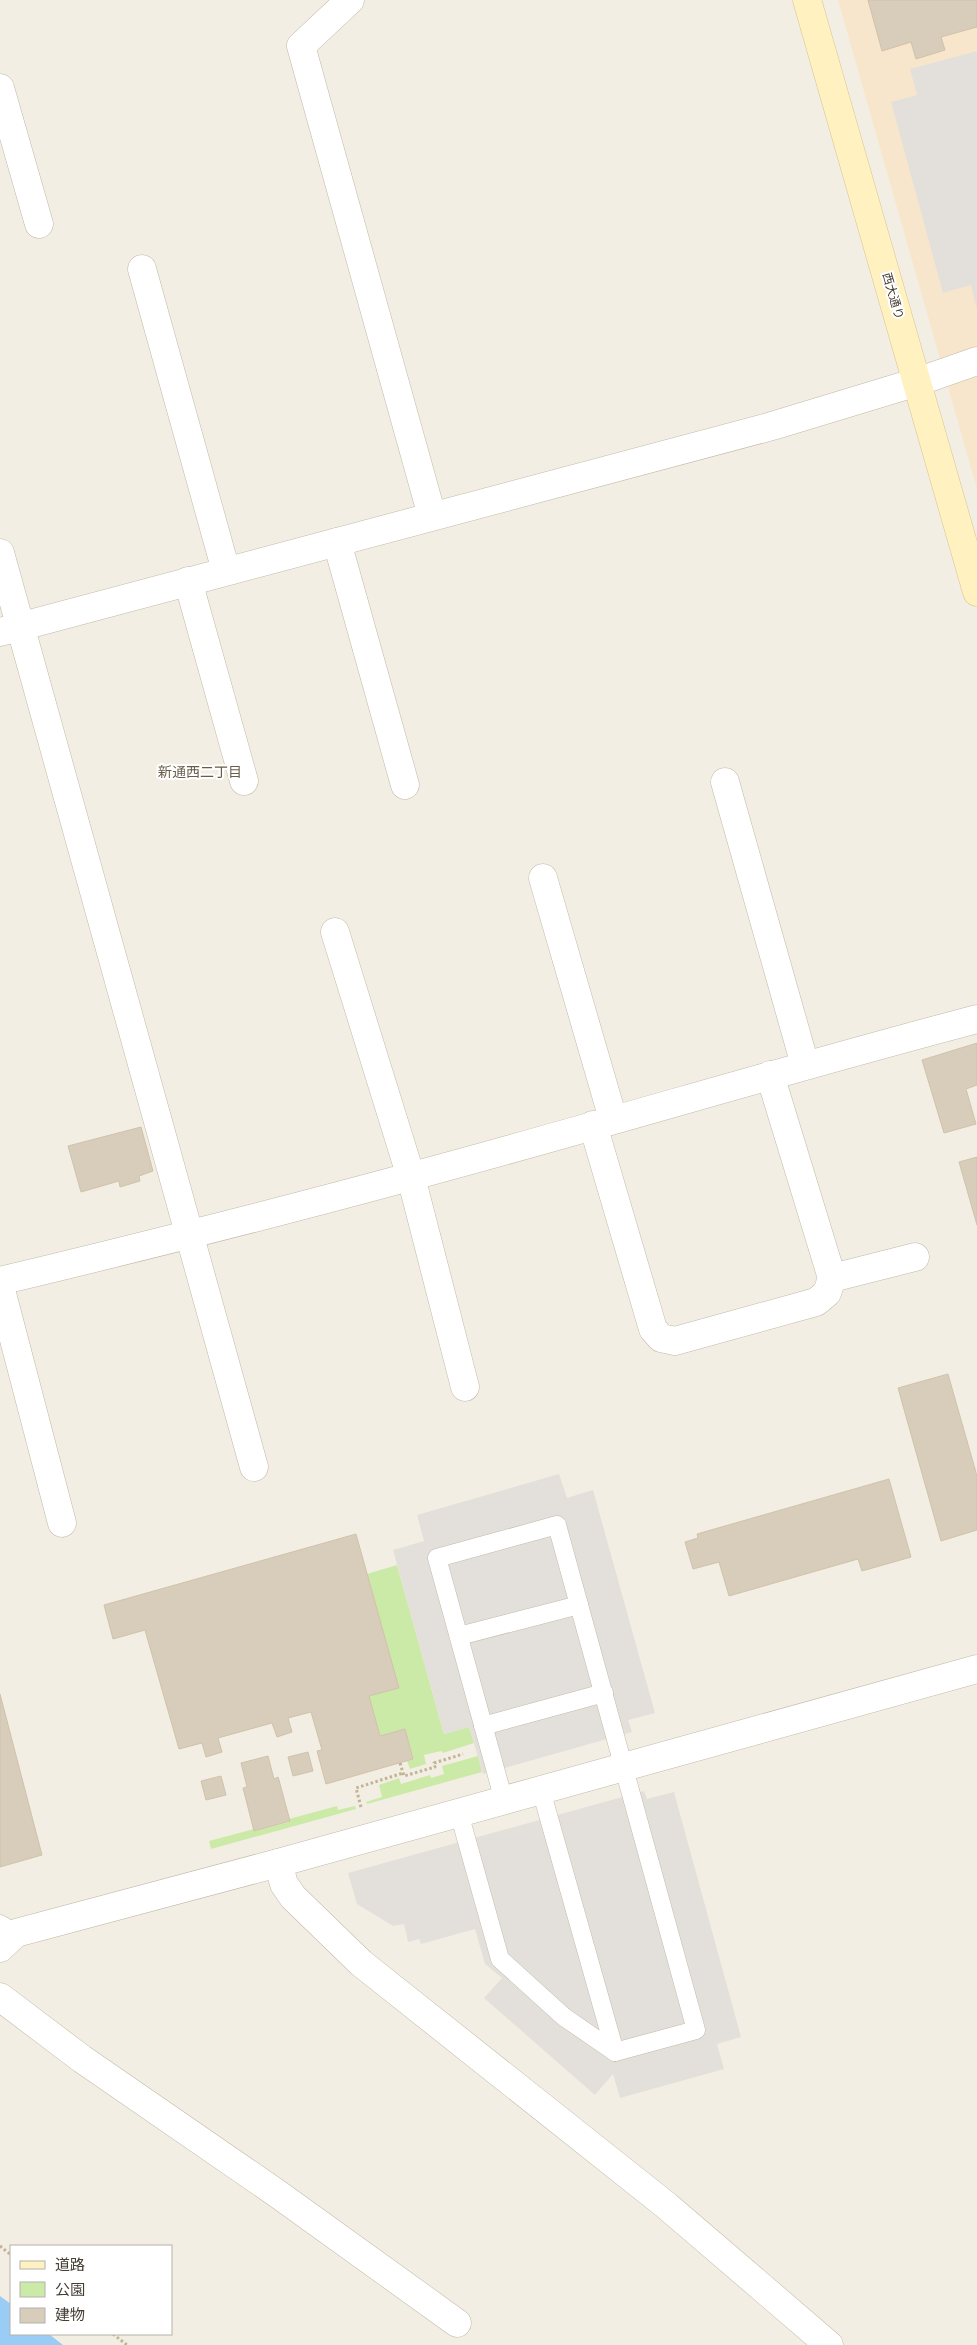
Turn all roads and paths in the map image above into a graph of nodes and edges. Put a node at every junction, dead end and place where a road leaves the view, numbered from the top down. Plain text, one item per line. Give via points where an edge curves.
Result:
1 (808, 0) edge
2 (345, 2) edge
3 (0, 88) edge
4 (39, 224) dead end
5 (142, 269) dead end
6 (977, 361) edge
7 (918, 382) junction
8 (432, 516) junction
9 (337, 542) junction
10 (0, 553) edge
11 (226, 571) junction
12 (188, 581) junction
13 (977, 592) edge
14 (10, 629) edge
15 (244, 781) dead end
16 (725, 782) dead end
17 (405, 785) dead end
18 (542, 878) dead end
19 (335, 932) dead end
20 (977, 1019) edge
21 (805, 1065) junction
22 (770, 1075) junction
23 (603, 1122) junction
24 (411, 1177) junction
25 (191, 1235) junction
26 (915, 1257) dead end
27 (832, 1278) junction
28 (0, 1281) edge
29 (0, 1286) edge
30 (465, 1387) dead end
31 (254, 1467) dead end
32 (62, 1523) dead end
33 (579, 1605) junction
34 (459, 1636) junction
35 (977, 1669) edge
36 (604, 1693) junction
37 (483, 1726) junction
38 (472, 1752) dead end
39 (400, 1763) dead end
40 (624, 1767) junction
41 (403, 1772) junction
42 (376, 1783) dead end
43 (541, 1790) junction
44 (504, 1801) junction
45 (458, 1813) junction
46 (278, 1863) junction
47 (5, 1935) edge
48 (0, 1998) edge
49 (614, 2052) junction
50 (0, 2246) edge
51 (10, 2254) edge
52 (457, 2324) dead end
53 (114, 2335) edge
54 (127, 2345) edge
55 (829, 2345) edge

1 - 7 street, 西大通り
2 - 8 street via 300,46
3 - 4 street
5 - 11 street
6 - 7 street
7 - 8 street via 772,426
7 - 13 street, 西大通り
8 - 9 street
9 - 11 street
9 - 17 street
10 - 14 street
11 - 12 street
12 - 14 street
12 - 15 street
14 - 25 street
16 - 21 street
18 - 23 street
19 - 24 street
20 - 21 street
21 - 22 street
22 - 23 street
22 - 27 street
23 - 24 street
23 - 27 street via 653,1329 662,1338 676,1341 816,1302 827,1293
24 - 25 street
24 - 30 street
25 - 28 street
25 - 31 street
26 - 27 street
29 - 32 street
33 - 34 lane
33 - 34 lane via 557,1525 437,1558
33 - 36 lane
34 - 37 lane
35 - 40 street
36 - 37 lane
36 - 40 lane
37 - 44 lane
38 - 41 path via 404,1776
39 - 41 path
40 - 43 street
40 - 49 lane via 696,2030
41 - 42 path
43 - 44 street
43 - 49 lane
44 - 45 street
45 - 46 street
45 - 49 lane via 500,1959 564,2017
46 - 47 street
46 - 55 street via 292,1897 361,1963 667,2206
48 - 52 street
50 - 51 path
53 - 54 path

